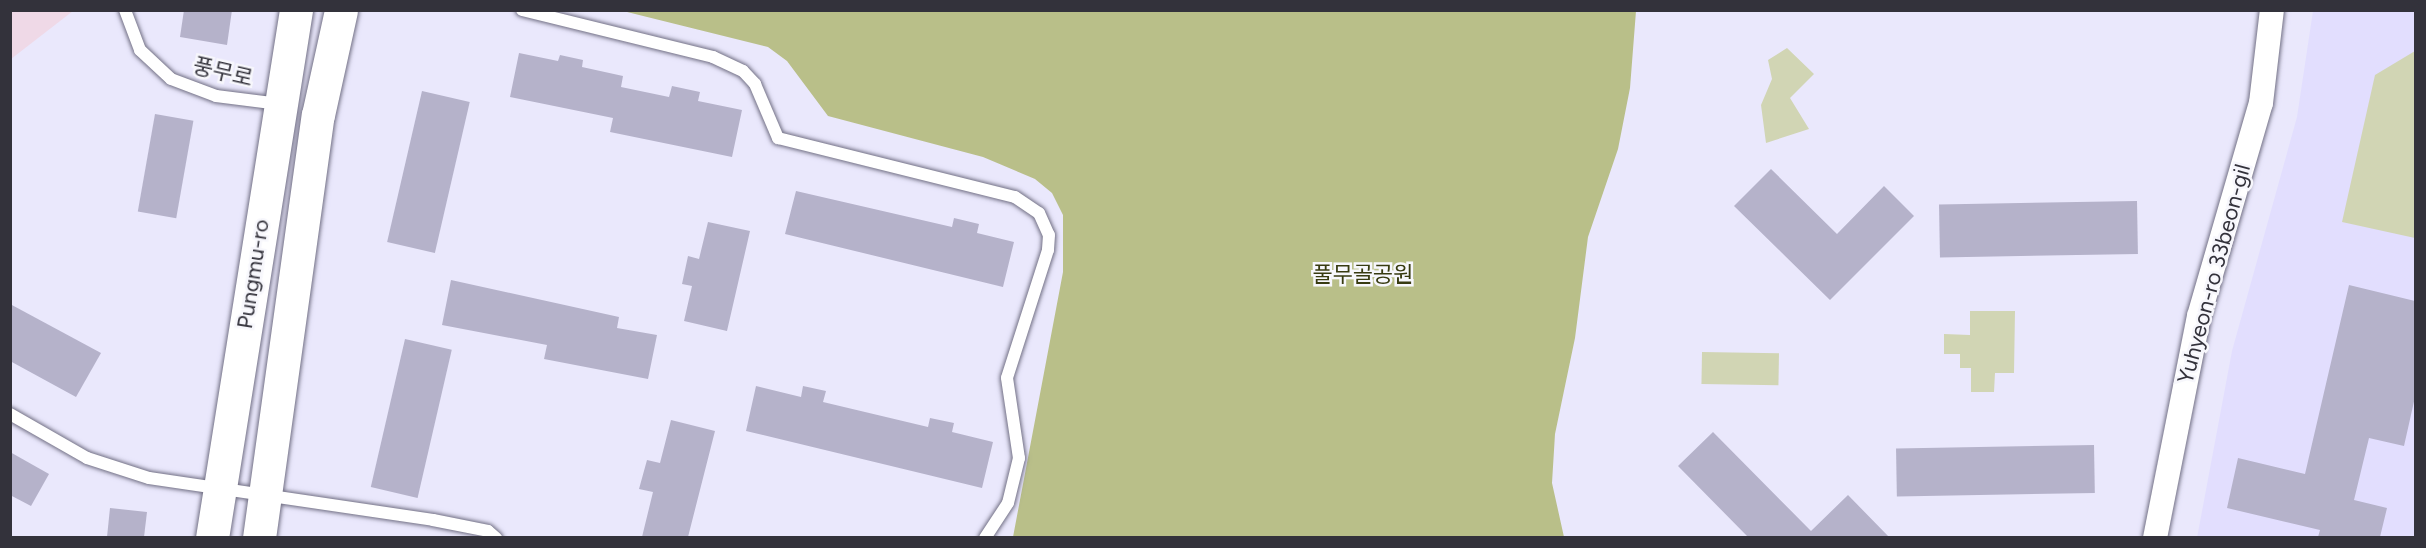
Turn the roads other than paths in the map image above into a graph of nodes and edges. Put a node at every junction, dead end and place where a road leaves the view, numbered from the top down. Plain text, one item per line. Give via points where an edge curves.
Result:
1 (125, 10) edge
2 (296, 10) edge
3 (341, 10) edge
4 (522, 10) edge
5 (2272, 10) edge
6 (279, 104) junction
7 (10, 414) edge
8 (220, 488) junction
9 (265, 494) junction
10 (212, 537) edge
11 (259, 537) edge
12 (496, 537) edge
13 (985, 537) edge
14 (2155, 537) edge

1 - 6 lane, 풍무로 via 140,50 171,80 216,96
2 - 6 street, Pungmu-ro
3 - 9 street, Pungmu-ro via 318,115
4 - 13 lane via 713,57 743,71 755,84 778,138 1016,197 1039,213 1049,235 1048,250 1007,378 1019,458 1008,503
5 - 14 street, Yuhyeon-ro 33beon-gil via 2261,103 2196,327
6 - 8 street, Pungmu-ro
7 - 8 lane via 87,458 115,469
8 - 9 lane
8 - 10 street, Pungmu-ro
9 - 11 street, Pungmu-ro
9 - 12 lane via 433,520 488,531

